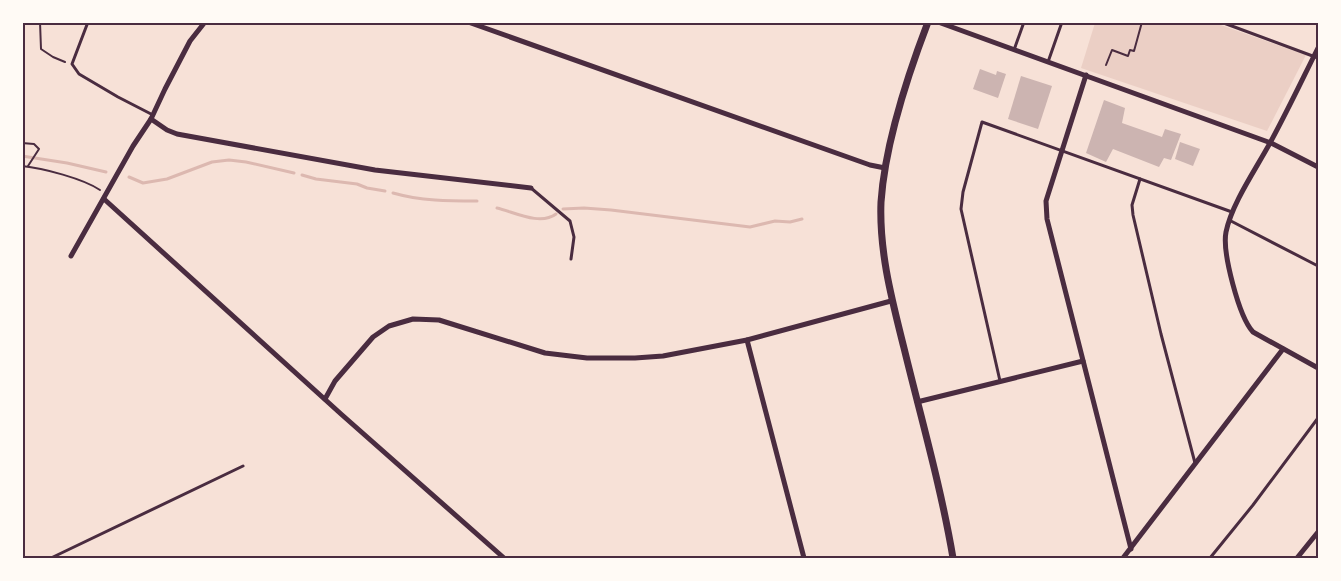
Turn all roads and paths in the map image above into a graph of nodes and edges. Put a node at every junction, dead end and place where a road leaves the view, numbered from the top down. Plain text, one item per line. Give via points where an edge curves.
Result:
1 (40, 22) edge
2 (88, 22) edge
3 (205, 22) edge
4 (468, 22) edge
5 (928, 22) edge
6 (938, 22) edge
7 (1024, 22) edge
8 (1062, 22) edge
9 (1142, 22) edge
10 (1221, 22) edge
11 (1318, 48) edge
12 (1014, 50) junction
13 (1316, 57) edge
14 (1048, 62) junction
15 (72, 64) junction
16 (1106, 65) dead end
17 (1086, 75) junction
18 (152, 117) junction
19 (22, 143) edge
20 (1271, 143) junction
21 (1062, 151) junction
22 (22, 166) edge
23 (28, 166) junction
24 (1318, 167) edge
25 (885, 168) junction
26 (1140, 178) junction
27 (531, 188) joint
28 (104, 199) junction
29 (1233, 212) junction
30 (1229, 220) junction
31 (71, 256) dead end
32 (571, 259) dead end
33 (1318, 266) edge
34 (891, 301) junction
35 (747, 340) junction
36 (1283, 349) junction
37 (1083, 360) junction
38 (1318, 368) edge
39 (1000, 381) junction
40 (324, 399) junction
41 (917, 402) junction
42 (1318, 418) edge
43 (1196, 464) junction
44 (243, 466) dead end
45 (1318, 532) edge
46 (1131, 548) junction
47 (51, 558) edge
48 (504, 558) edge
49 (804, 558) edge
50 (952, 558) edge
51 (1124, 558) edge
52 (1210, 558) edge
53 (1297, 558) edge

1 - 15 path via 41,49
2 - 15 lane
3 - 18 street via 190,41
4 - 25 street
5 - 25 street via 903,97
6 - 12 street
7 - 12 lane
8 - 14 lane
9 - 16 path via 1134,52 1130,50 1128,56 1112,50
10 - 13 lane
11 - 13 street
12 - 14 street
13 - 20 street
14 - 17 street
15 - 18 lane via 79,74
17 - 20 street
17 - 21 street
18 - 27 street via 177,134 299,157 375,170
18 - 28 street
19 - 23 path via 39,148
20 - 24 street
20 - 29 street
21 - 26 lane
21 - 37 street via 1046,201 1047,219
21 - 39 lane via 982,122 961,209
22 - 23 path
23 - 28 path via 91,185
25 - 34 street via 881,231
26 - 29 lane
26 - 43 lane via 1132,205 1133,215
27 - 32 lane via 570,221 574,237
28 - 31 street
28 - 40 street
29 - 30 street
30 - 33 lane
30 - 36 street via 1225,237 1243,319 1253,332
34 - 35 street
34 - 41 street
35 - 40 street via 663,356 587,358 545,353 439,320 413,319 389,326 373,338 335,381
35 - 49 street
36 - 38 street
36 - 43 street
37 - 39 street
37 - 46 street
39 - 41 street
40 - 48 street
41 - 50 street
42 - 52 lane
43 - 46 street
44 - 47 lane
45 - 53 street
46 - 51 street

